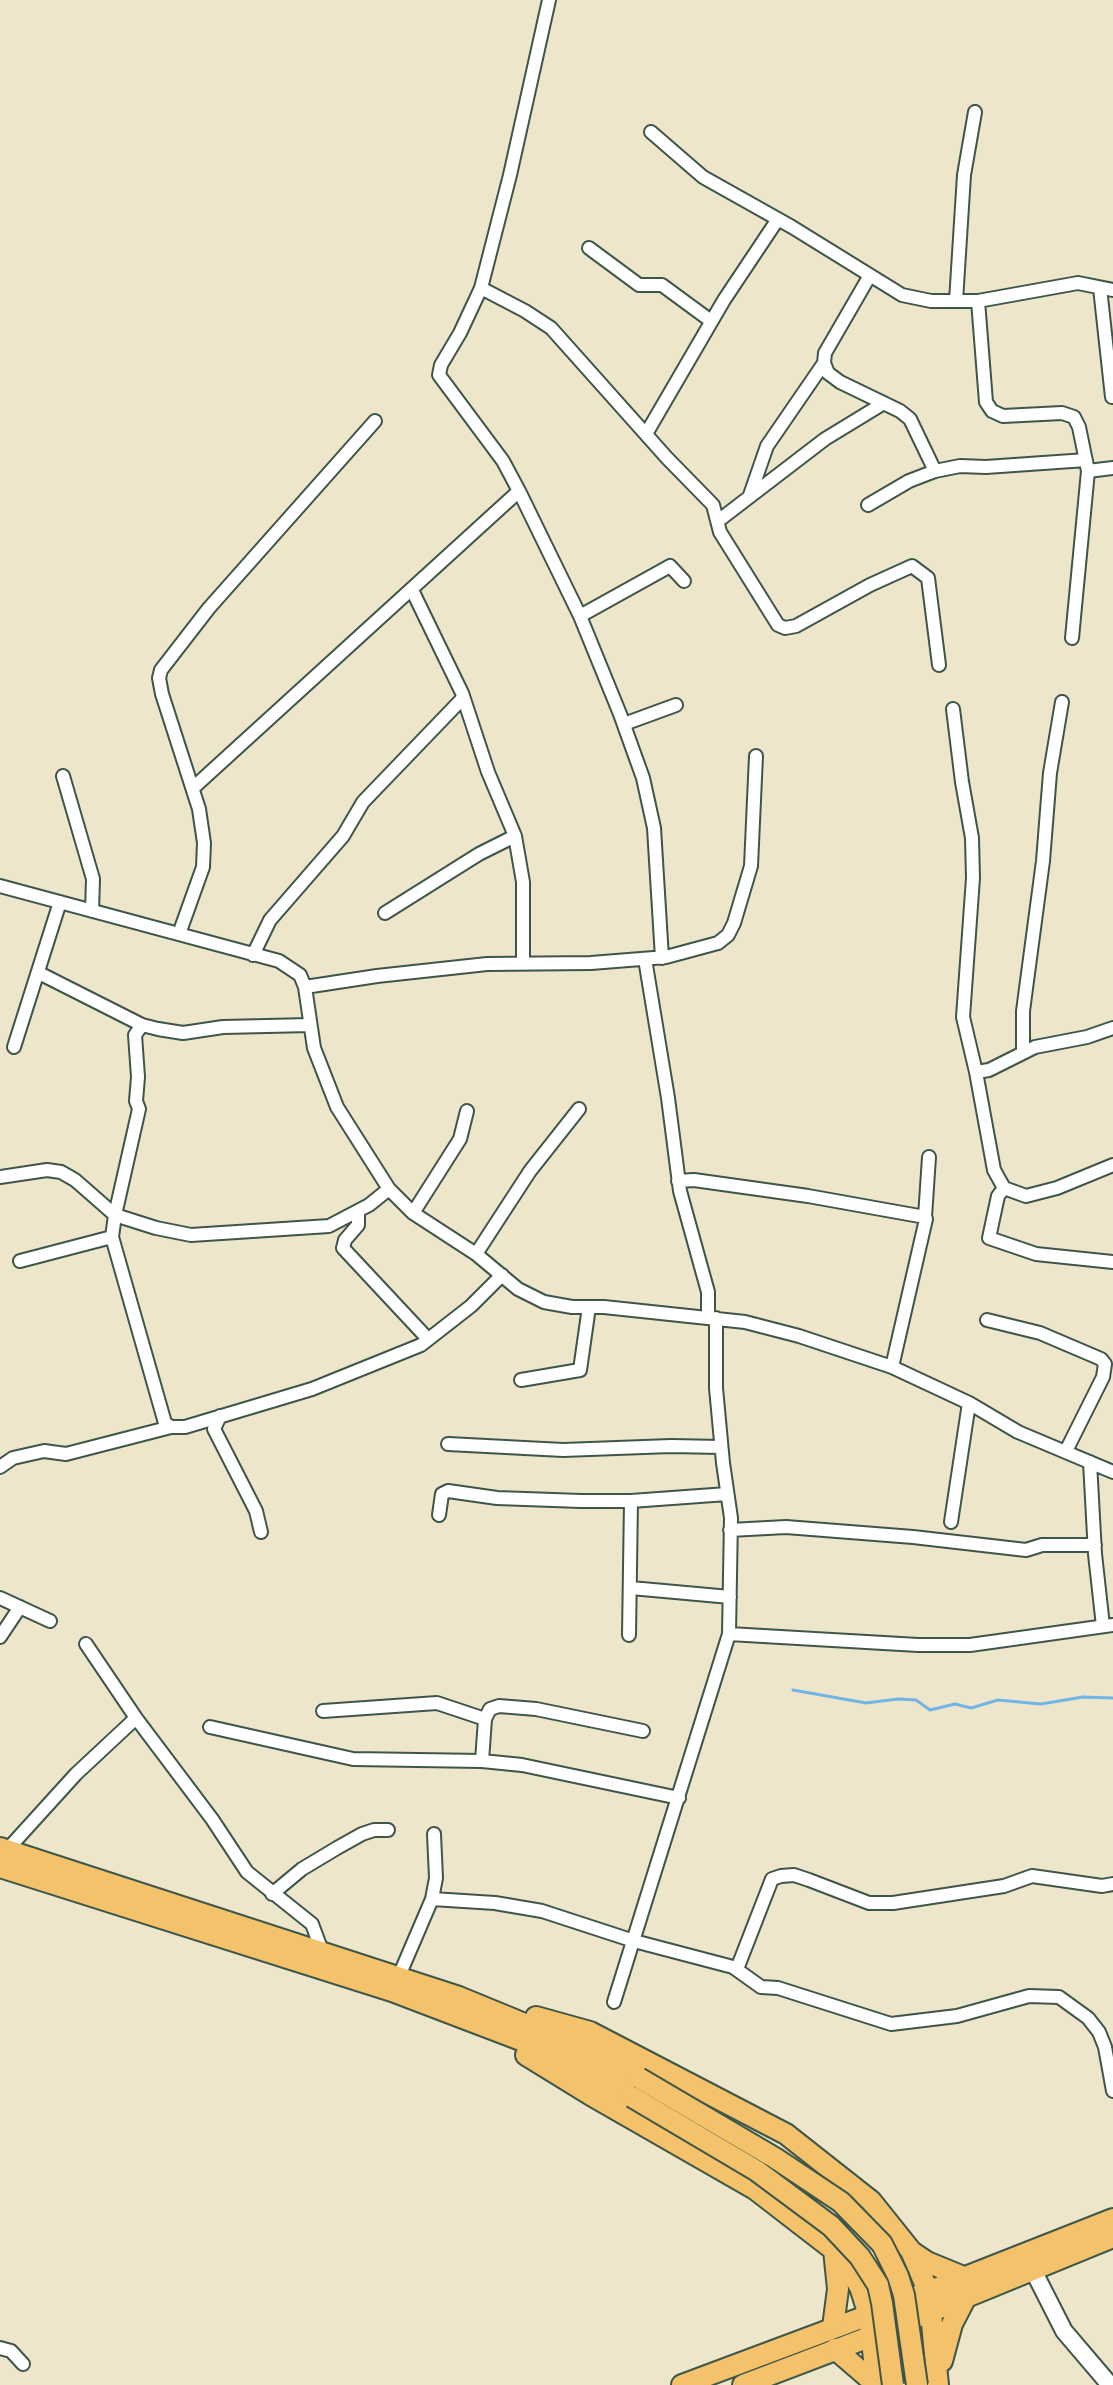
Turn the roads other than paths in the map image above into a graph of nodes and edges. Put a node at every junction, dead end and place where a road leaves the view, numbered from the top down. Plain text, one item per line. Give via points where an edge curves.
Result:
1 (549, 0) edge
2 (975, 112) dead end
3 (651, 132) dead end
4 (778, 219) junction
5 (589, 248) dead end
6 (869, 277) junction
7 (481, 288) junction
8 (1107, 289) edge
9 (956, 301) junction
10 (978, 301) junction
11 (711, 321) junction
12 (824, 363) junction
13 (1112, 397) edge
14 (884, 403) junction
15 (375, 421) dead end
16 (646, 434) junction
17 (1087, 465) junction
18 (1113, 468) edge
19 (935, 471) junction
20 (519, 491) junction
21 (750, 495) junction
22 (868, 505) dead end
23 (718, 521) junction
24 (684, 581) dead end
25 (412, 590) junction
26 (580, 616) junction
27 (1072, 638) dead end
28 (939, 665) dead end
29 (463, 698) junction
30 (1062, 702) dead end
31 (676, 705) dead end
32 (953, 709) dead end
33 (624, 724) junction
34 (756, 756) dead end
35 (63, 776) dead end
36 (193, 788) junction
37 (515, 836) junction
38 (0, 886) edge
39 (60, 902) junction
40 (92, 911) junction
41 (385, 913) dead end
42 (179, 934) junction
43 (253, 955) junction
44 (662, 958) junction
45 (645, 959) junction
46 (523, 962) junction
47 (39, 973) junction
48 (305, 987) junction
49 (142, 1025) junction
50 (310, 1025) junction
51 (1113, 1028) edge
52 (14, 1047) dead end
53 (1023, 1052) junction
54 (976, 1072) junction
55 (579, 1109) dead end
56 (467, 1111) dead end
57 (929, 1157) dead end
58 (1113, 1165) edge
59 (0, 1177) edge
60 (678, 1181) junction
61 (389, 1189) junction
62 (1006, 1192) junction
63 (358, 1212) junction
64 (413, 1213) junction
65 (115, 1215) junction
66 (925, 1217) junction
67 (112, 1237) junction
68 (476, 1254) junction
69 (20, 1261) dead end
70 (1113, 1262) edge
71 (502, 1275) junction
72 (589, 1307) junction
73 (712, 1318) junction
74 (987, 1320) dead end
75 (428, 1339) junction
76 (892, 1367) junction
77 (521, 1380) dead end
78 (969, 1403) junction
79 (220, 1416) junction
80 (171, 1427) junction
81 (448, 1444) dead end
82 (721, 1447) junction
83 (1066, 1451) junction
84 (1090, 1462) junction
85 (0, 1467) edge
86 (1113, 1472) edge
87 (727, 1494) junction
88 (631, 1501) junction
89 (439, 1515) dead end
90 (951, 1522) dead end
91 (730, 1530) junction
92 (261, 1532) dead end
93 (1095, 1545) junction
94 (631, 1588) junction
95 (730, 1597) junction
96 (0, 1598) edge
97 (20, 1607) junction
98 (50, 1621) dead end
99 (1108, 1626) edge
100 (729, 1634) junction
101 (629, 1635) dead end
102 (0, 1637) edge
103 (86, 1644) dead end
104 (323, 1711) dead end
105 (136, 1718) junction
106 (485, 1719) junction
107 (210, 1727) dead end
108 (643, 1731) dead end
109 (482, 1761) junction
110 (679, 1798) junction
111 (388, 1830) dead end
112 (434, 1834) dead end
113 (2, 1855) edge
114 (1113, 1884) edge
115 (272, 1894) junction
116 (432, 1899) junction
117 (634, 1941) junction
118 (322, 1951) junction
119 (737, 1969) junction
120 (399, 1976) junction
121 (459, 1997) junction
122 (614, 2002) dead end
123 (469, 2019) junction
124 (636, 2087) junction
125 (1113, 2091) edge
126 (1113, 2219) edge
127 (1113, 2237) edge
128 (834, 2250) junction
129 (911, 2251) junction
130 (1033, 2270) junction
131 (966, 2287) junction
132 (931, 2302) junction
133 (870, 2325) junction
134 (833, 2327) junction
135 (0, 2348) edge
136 (835, 2349) junction
137 (23, 2364) dead end
138 (682, 2385) edge
139 (743, 2385) edge
140 (877, 2385) edge
141 (893, 2385) edge
142 (917, 2385) edge
143 (938, 2385) edge
144 (1110, 2385) edge

1 - 7 street
2 - 9 street via 964,175
3 - 4 street via 703,177
4 - 6 street
4 - 11 street
5 - 11 street via 639,285 662,285
6 - 9 street via 902,295
6 - 12 street
7 - 16 street via 551,328
7 - 20 street via 439,375
8 - 10 street via 1078,283
8 - 13 street
9 - 10 street
10 - 17 street via 986,402 1003,416 1074,417
11 - 16 street
12 - 14 street via 840,382
12 - 21 street via 767,446
14 - 19 street via 910,419
14 - 21 street
15 - 36 street via 209,608 161,670 162,694
16 - 23 street via 713,505
17 - 18 street
17 - 19 street via 960,466
17 - 27 street
19 - 22 street
20 - 25 street
20 - 26 street
21 - 23 street
23 - 28 street via 731,553 785,628 912,566 928,578
24 - 26 street via 670,566
25 - 29 street
25 - 36 street
26 - 33 street
29 - 37 street
29 - 43 street via 363,802 343,836 270,920
30 - 53 street via 1023,1011
31 - 33 street
32 - 54 street via 972,838 963,1017
33 - 44 street via 654,828
34 - 44 street via 751,866 734,923 718,943
35 - 40 street via 93,879
36 - 42 street via 204,843 203,867
37 - 41 street
37 - 46 street via 523,882
38 - 39 street
39 - 40 street
39 - 47 street
40 - 42 street
42 - 43 street
43 - 48 street via 279,961 300,975
44 - 45 street
45 - 46 street
45 - 60 street
46 - 48 street
47 - 49 street
47 - 52 street
48 - 50 street
49 - 50 street via 183,1033
49 - 65 street via 135,1035 139,1109
50 - 61 street via 337,1107
51 - 53 street
53 - 54 street
54 - 62 street via 994,1170
55 - 68 street via 530,1171
56 - 64 street via 460,1139
57 - 66 street
58 - 62 street via 1041,1193
59 - 65 street via 61,1172
60 - 66 street
60 - 73 street
61 - 63 street
61 - 64 street
62 - 70 street via 989,1238 1036,1254
63 - 65 street via 329,1226 191,1235
63 - 75 street via 358,1225 343,1248
64 - 68 street
65 - 67 street
66 - 76 street
67 - 69 street
67 - 80 street via 165,1423
68 - 71 street
71 - 72 street via 544,1302
71 - 75 street
72 - 73 street
72 - 77 street via 580,1370
73 - 76 street via 799,1336
73 - 82 street
74 - 83 street via 1040,1333 1105,1364
75 - 79 street via 353,1374
76 - 78 street
78 - 83 street via 1018,1432
78 - 90 street
79 - 80 street
79 - 92 street via 214,1429 256,1511
80 - 85 street via 66,1454 44,1451 13,1458
81 - 82 street via 563,1450
82 - 87 street
83 - 84 street
84 - 86 street
84 - 93 street
87 - 88 street
87 - 91 street
88 - 89 street via 529,1500 448,1491 442,1494
88 - 94 street
91 - 93 street via 786,1527 1026,1550
91 - 95 street
93 - 99 street
94 - 95 street
94 - 101 street
95 - 100 street
96 - 97 street
97 - 98 street
97 - 102 street
99 - 100 street via 970,1645
100 - 110 street
103 - 105 street
104 - 106 street via 437,1703
105 - 113 street
105 - 115 street via 247,1872
106 - 108 street via 499,1706
106 - 109 street
107 - 109 street via 353,1759
109 - 110 street via 553,1770
110 - 117 street
111 - 115 street via 362,1834 302,1869
112 - 116 street
113 - 118 main road
113 - 123 main road
114 - 119 street via 1032,1876 1004,1886 869,1903 794,1875 781,1876 772,1879
115 - 118 street via 312,1924
116 - 117 street via 542,1911
116 - 120 street
117 - 119 street
117 - 122 street
118 - 120 main road
119 - 125 street via 761,1987 891,2024 957,2016 1029,1996 1059,1997 1099,2032
120 - 121 main road
121 - 124 main road via 566,2041
121 - 129 main road via 590,2032 786,2134 871,2201
123 - 124 main road
123 - 128 main road via 755,2189
124 - 141 main road, bridge via 831,2226 860,2257 878,2285
124 - 142 main road, bridge via 775,2158 841,2202 882,2244 904,2295
126 - 131 main road
127 - 130 main road
128 - 133 main road via 860,2287
128 - 134 main road via 838,2289
129 - 131 main road
129 - 132 main road
130 - 131 main road
130 - 144 street via 1064,2331
131 - 132 main road
131 - 143 main road via 946,2342
132 - 133 main road
132 - 143 main road
133 - 134 main road
133 - 136 main road
133 - 140 main road
134 - 138 main road
135 - 137 street
136 - 139 main road
136 - 140 main road

